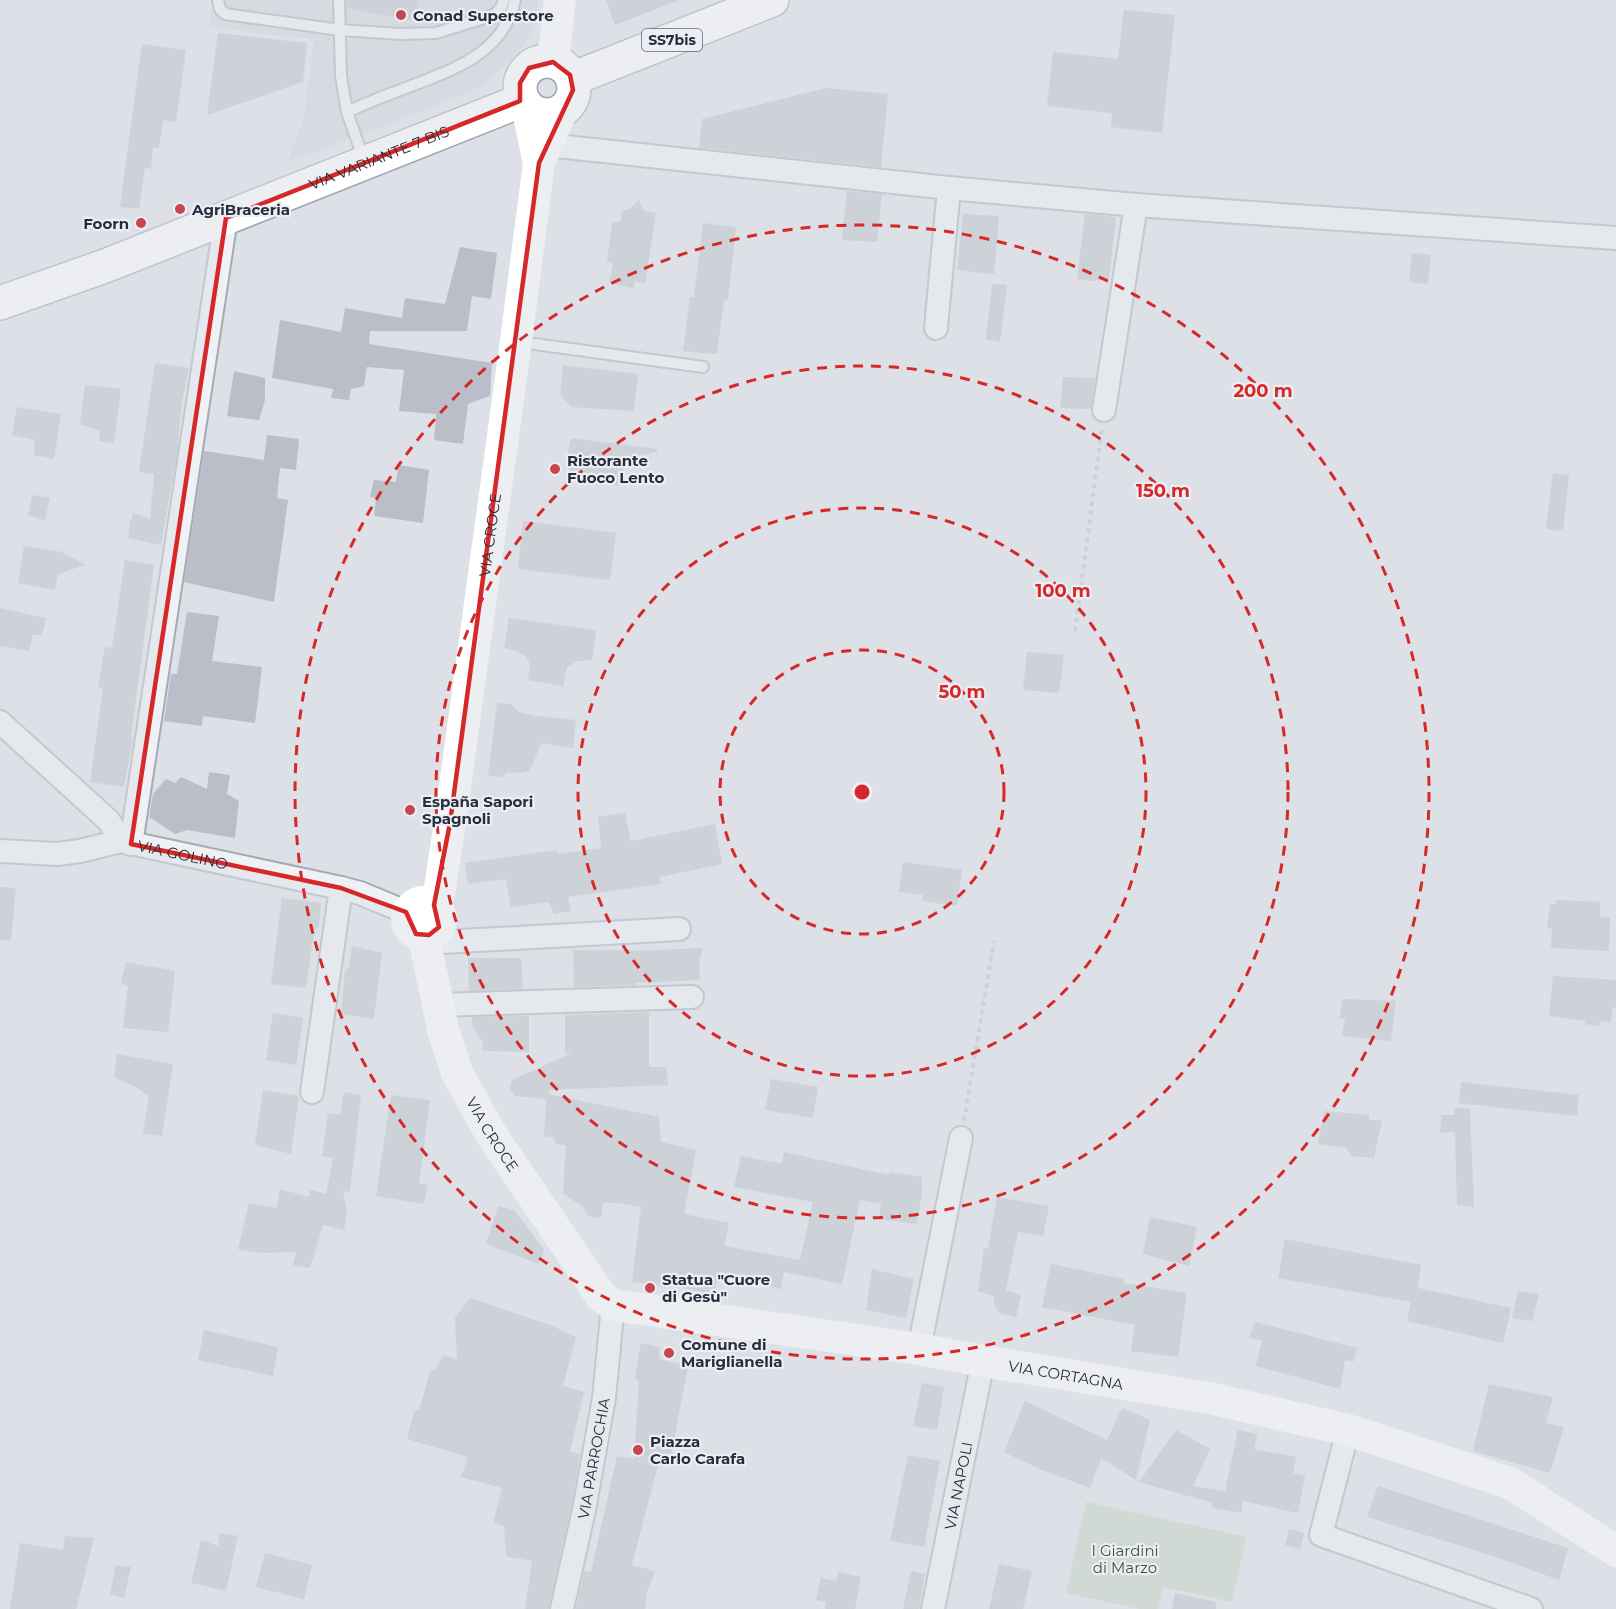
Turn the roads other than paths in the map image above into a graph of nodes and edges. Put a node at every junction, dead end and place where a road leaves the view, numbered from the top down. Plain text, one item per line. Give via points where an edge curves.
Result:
1 (218, 0) edge
2 (339, 0) edge
3 (504, 0) edge
4 (515, 0) edge
5 (560, 0) edge
6 (772, 0) edge
7 (340, 30) junction
8 (563, 85) junction
9 (525, 103) junction
10 (346, 112) junction
11 (543, 154) junction
12 (365, 164) junction
13 (949, 188) junction
14 (1136, 204) junction
15 (226, 218) junction
16 (1616, 238) edge
17 (0, 303) edge
18 (936, 328) dead end
19 (516, 341) junction
20 (703, 367) dead end
21 (1104, 410) road end
22 (0, 722) edge
23 (126, 842) junction
24 (0, 851) edge
25 (341, 888) junction
26 (423, 925) junction
27 (679, 929) dead end
28 (692, 997) dead end
29 (438, 1005) junction
30 (312, 1092) dead end
31 (961, 1138) road end
32 (613, 1305) junction
33 (920, 1349) junction
34 (983, 1361) junction
35 (1348, 1430) junction
36 (1616, 1551) edge
37 (562, 1609) edge
38 (933, 1609) edge
39 (1531, 1609) edge

1 - 7 lane via 225,14
2 - 7 lane
3 - 7 lane via 494,15 436,33
4 - 10 lane via 505,27 477,56
5 - 8 street, VIA CROCE
6 - 8 main road, SS7bis
7 - 10 lane via 340,76
8 - 9 main road via 555,113 540,114
8 - 9 main road via 545,61 536,63 520,83
8 - 11 street, VIA CROCE
9 - 11 street, VIA CROCE
9 - 12 main road, VIA VARIANTE 7 BIS
10 - 12 lane
11 - 13 street
11 - 19 street, VIA CROCE
12 - 15 main road, VIA VARIANTE 7 BIS
13 - 14 street
13 - 18 street
14 - 16 street
14 - 21 street
15 - 17 main road, VIA VARIANTE 7 BIS
15 - 23 street
19 - 20 lane
19 - 26 street, VIA CROCE via 439,894
22 - 23 street, VIA GOLINO via 109,821
23 - 24 street via 57,854
23 - 25 street, VIA GOLINO
25 - 26 street, VIA GOLINO
25 - 30 street
26 - 27 street
26 - 29 street, VIA CROCE
28 - 29 street
29 - 32 street, VIA CROCE via 457,1073 473,1104 602,1296
31 - 33 street
32 - 33 street, VIA CORTAGNA
32 - 37 street, VIA PARROCHIA via 604,1398
33 - 34 street, VIA CORTAGNA
34 - 35 street, VIA CORTAGNA via 1209,1398
34 - 38 street, VIA NAPOLI
35 - 36 street, VIA CORTAGNA via 1510,1483
35 - 39 street via 1321,1535

